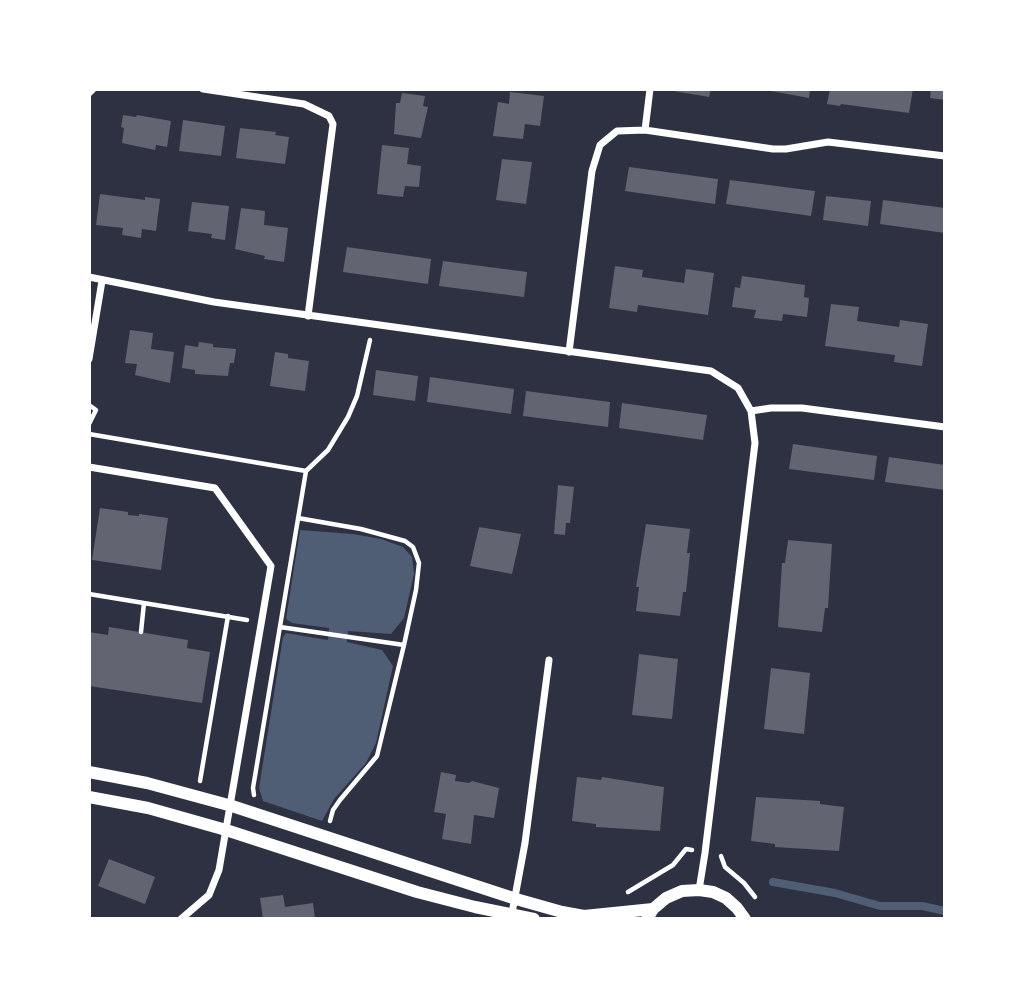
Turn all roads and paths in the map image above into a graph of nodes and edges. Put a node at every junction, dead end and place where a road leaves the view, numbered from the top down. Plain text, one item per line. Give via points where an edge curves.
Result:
1 (203, 89) edge
2 (650, 89) edge
3 (645, 130) junction
4 (945, 156) edge
5 (89, 277) edge
6 (102, 281) junction
7 (309, 316) junction
8 (373, 326) junction
9 (569, 352) junction
10 (89, 359) edge
11 (89, 405) edge
12 (751, 411) junction
13 (89, 424) edge
14 (945, 427) edge
15 (89, 434) edge
16 (89, 467) edge
17 (306, 471) junction
18 (298, 518) junction
19 (89, 594) edge
20 (144, 603) junction
21 (228, 617) junction
22 (261, 623) junction
23 (282, 627) junction
24 (141, 632) dead end
25 (404, 645) junction
26 (549, 660) dead end
27 (89, 772) edge
28 (199, 785) dead end
29 (89, 797) edge
30 (232, 806) junction
31 (272, 821) junction
32 (226, 830) junction
33 (324, 838) junction
34 (699, 890) junction
35 (516, 899) junction
36 (512, 914) junction
37 (650, 914) edge
38 (181, 919) edge
39 (534, 919) edge
40 (745, 919) edge

1 - 7 street via 304,104 329,116 333,124
2 - 3 street
3 - 4 street via 773,149 828,142
3 - 9 street via 617,131 600,145 596,155
5 - 6 street
6 - 7 street
6 - 10 street
7 - 8 street
8 - 9 street
8 - 17 path via 348,417 328,450
9 - 12 street via 711,371 738,388
11 - 13 path via 96,410
12 - 14 street via 802,408
12 - 34 street via 755,443
15 - 17 path
16 - 22 street via 215,488 271,566
17 - 18 path
18 - 23 path
18 - 25 path via 377,532 413,547 418,575
19 - 20 path
20 - 21 path
20 - 24 path
21 - 22 path
21 - 28 path
22 - 23 path
22 - 30 street
23 - 25 path
23 - 31 path via 253,788 259,804 275,811
25 - 33 path via 377,756 333,810
26 - 35 street
27 - 30 street
29 - 32 street
30 - 31 street
30 - 32 street
31 - 33 street
32 - 36 street via 417,892
32 - 38 street via 209,895
33 - 35 street
34 - 37 street via 674,894
34 - 40 street via 726,898
35 - 36 street
35 - 37 street via 584,916
36 - 39 street

